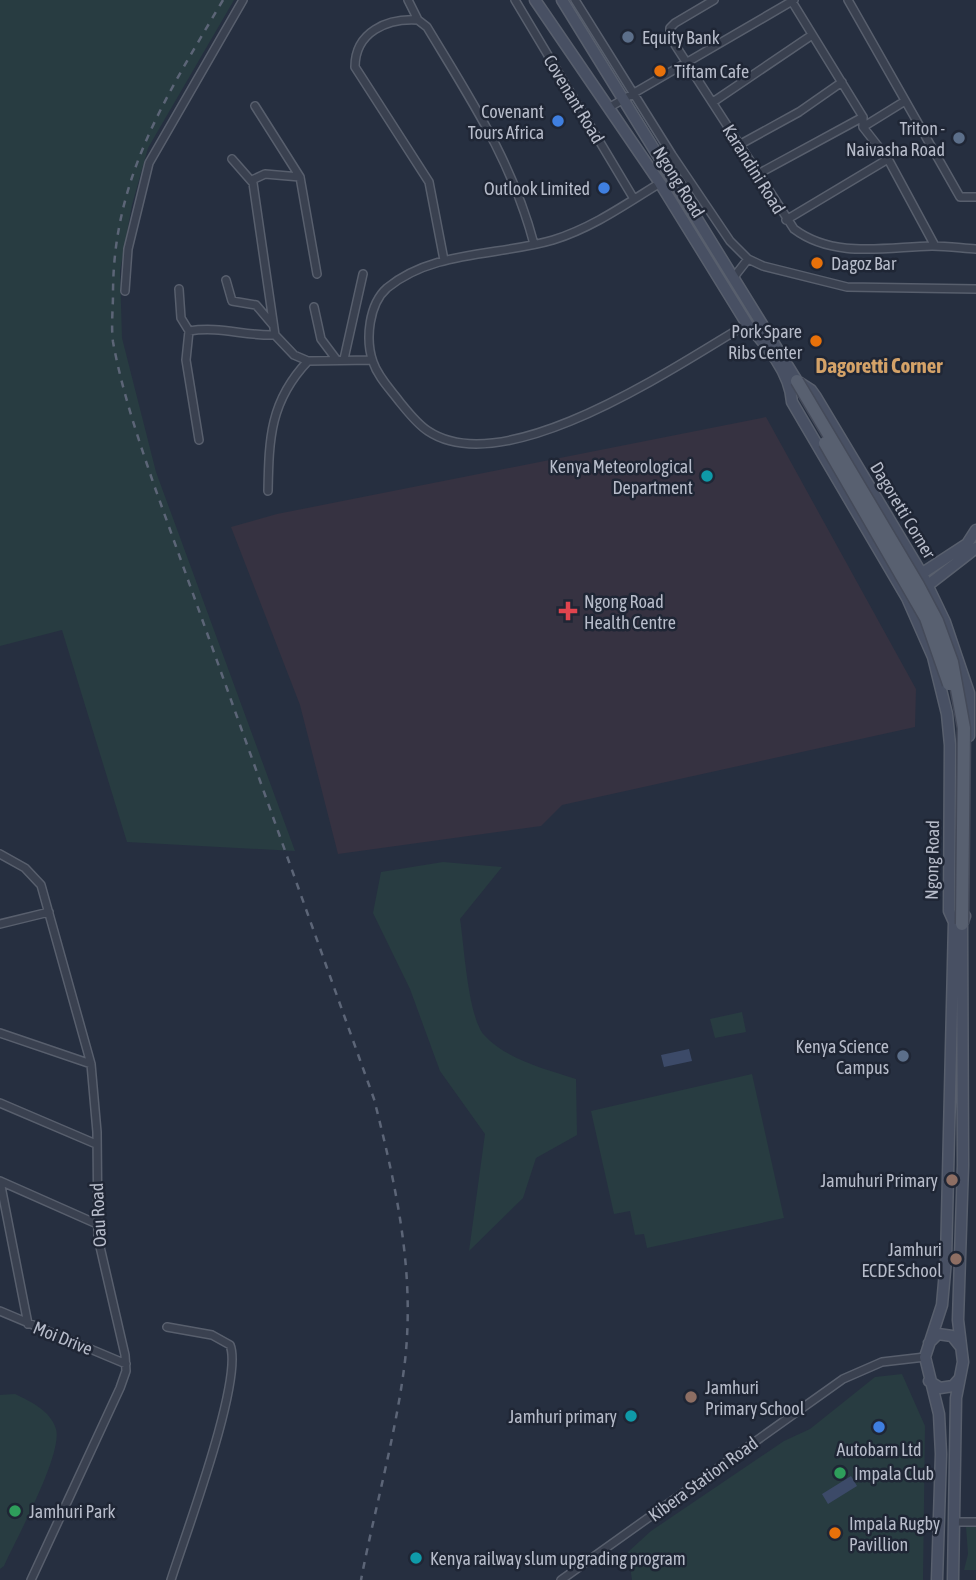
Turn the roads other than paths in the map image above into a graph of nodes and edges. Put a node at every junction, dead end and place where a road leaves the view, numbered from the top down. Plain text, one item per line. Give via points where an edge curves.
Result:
1 (243, 0) edge
2 (408, 0) edge
3 (515, 0) edge
4 (535, 0) edge
5 (562, 0) edge
6 (575, 0) edge
7 (714, 0) edge
8 (848, 0) edge
9 (793, 1) edge
10 (701, 3) edge
11 (418, 20) junction
12 (812, 35) junction
13 (685, 64) junction
14 (842, 82) junction
15 (628, 96) junction
16 (905, 101) junction
17 (713, 102) junction
18 (255, 106) dead end
19 (610, 107) junction
20 (863, 117) junction
21 (863, 127) junction
22 (739, 145) junction
23 (232, 159) dead end
24 (888, 159) junction
25 (758, 174) junction
26 (300, 177) junction
27 (252, 180) junction
28 (660, 183) junction
29 (976, 197) edge
30 (634, 199) junction
31 (786, 220) junction
32 (732, 242) junction
33 (534, 244) junction
34 (935, 246) junction
35 (976, 249) edge
36 (719, 253) junction
37 (748, 259) junction
38 (444, 260) junction
39 (317, 274) dead end
40 (363, 274) dead end
41 (734, 277) junction
42 (226, 280) dead end
43 (179, 289) dead end
44 (976, 289) edge
45 (125, 291) dead end
46 (314, 307) dead end
47 (747, 324) junction
48 (274, 325) junction
49 (189, 331) junction
50 (275, 335) junction
51 (340, 359) junction
52 (372, 360) junction
53 (308, 361) junction
54 (794, 383) junction
55 (199, 440) dead end
56 (852, 460) junction
57 (832, 471) junction
58 (268, 491) dead end
59 (976, 530) edge
60 (976, 548) edge
61 (922, 574) junction
62 (903, 584) junction
63 (928, 586) junction
64 (910, 597) junction
65 (973, 693) edge
66 (943, 697) junction
67 (0, 854) edge
68 (49, 912) junction
69 (958, 923) junction
70 (0, 924) edge
71 (0, 1033) edge
72 (90, 1064) junction
73 (0, 1102) edge
74 (96, 1144) junction
75 (0, 1181) edge
76 (97, 1224) junction
77 (0, 1311) edge
78 (28, 1324) junction
79 (167, 1327) dead end
80 (928, 1345) junction
81 (960, 1346) junction
82 (925, 1357) junction
83 (126, 1364) junction
84 (960, 1378) junction
85 (929, 1381) junction
86 (954, 1522) junction
87 (976, 1522) edge
88 (30, 1580) edge
89 (171, 1580) edge
90 (561, 1580) edge
91 (937, 1580) edge
92 (953, 1580) edge

1 - 45 street via 149,163 128,249
2 - 11 street
3 - 30 street, Covenant Road
4 - 19 main road, Ngong Road
5 - 15 main road, Ngong Road
6 - 15 street
7 - 10 street, Karandini Road
8 - 16 street
9 - 12 street
9 - 13 street
10 - 13 street, Karandini Road via 670,28
11 - 33 street via 428,27 500,149 522,198
11 - 38 street via 377,27 358,48 355,66 429,182
12 - 14 street
12 - 17 street
13 - 15 street
13 - 17 street, Karandini Road
14 - 20 street
14 - 22 street
15 - 19 street
15 - 32 street
15 - 36 main road, Ngong Road
16 - 21 street
16 - 29 street via 960,197
17 - 22 street, Karandini Road
18 - 26 street
19 - 28 main road, Ngong Road
20 - 21 street
20 - 25 street
21 - 24 street
22 - 25 street, Karandini Road
23 - 27 street
24 - 31 street
24 - 34 street
25 - 31 street, Karandini Road
26 - 27 street via 265,174
26 - 39 street
27 - 48 street
28 - 30 street
28 - 47 main road, Ngong Road
30 - 33 street via 578,231
31 - 34 street, Karandini Road via 803,236 825,246
32 - 36 street
32 - 37 street
33 - 38 street
34 - 35 street, Karandini Road
36 - 41 main road, Ngong Road
37 - 41 street
37 - 44 street via 848,287
38 - 52 street via 413,271 381,294 372,316
40 - 51 street
41 - 54 main road, Ngong Road
42 - 48 street via 232,301 256,305
43 - 49 street via 181,318
46 - 51 street via 321,339
47 - 52 street via 584,418 488,443 457,441 429,432 406,410
47 - 54 main road, Ngong Road
48 - 50 street
49 - 50 street via 217,328
49 - 55 street via 186,360
50 - 53 street via 294,355
51 - 52 street
51 - 53 street
53 - 58 street via 289,383 276,410
54 - 56 main road, Ngong Road via 811,390
54 - 57 main road, Ngong Road via 792,402
54 - 62 main road, Ngong Road, bridge
54 - 69 main road, Ngong Road, bridge via 918,586 952,662 964,728
56 - 57 main road, Dagoretti Corner
56 - 61 main road, Dagoretti Corner
57 - 62 main road, Ngong Road
59 - 61 main road, Dagoretti Corner via 967,544
60 - 63 main road
61 - 62 main road
61 - 63 main road, Ngong Road
62 - 64 main road, Ngong Road, bridge
63 - 64 main road
63 - 65 main road, Ngong Road
64 - 66 main road, Ngong Road
64 - 69 main road, Ngong Road, bridge via 939,650 954,705
65 - 66 main road
65 - 69 main road, Ngong Road via 968,911
66 - 69 main road, Ngong Road via 950,757 949,911
67 - 68 street, Oau Road via 38,879
68 - 70 street
68 - 72 street, Oau Road
69 - 80 main road via 950,1034 946,1261 942,1305
69 - 81 main road, Ngong Road via 963,1165
71 - 72 street
72 - 74 street, Oau Road
73 - 74 street
74 - 76 street, Oau Road
75 - 76 street
75 - 78 street
76 - 83 street, Oau Road
77 - 78 street, Moi Drive
78 - 83 street, Moi Drive
79 - 89 street via 221,1338 230,1345 233,1359 218,1432
80 - 81 main road via 939,1334 952,1336
80 - 82 main road
81 - 84 main road, Ngong Road
82 - 85 main road
82 - 90 street, Kibera Station Road via 882,1362 843,1380
83 - 88 street via 120,1388
84 - 85 main road via 953,1386 940,1388
84 - 86 main road, Ngong Road
85 - 91 main road via 939,1414 941,1454
86 - 87 street
86 - 92 main road, Ngong Road

